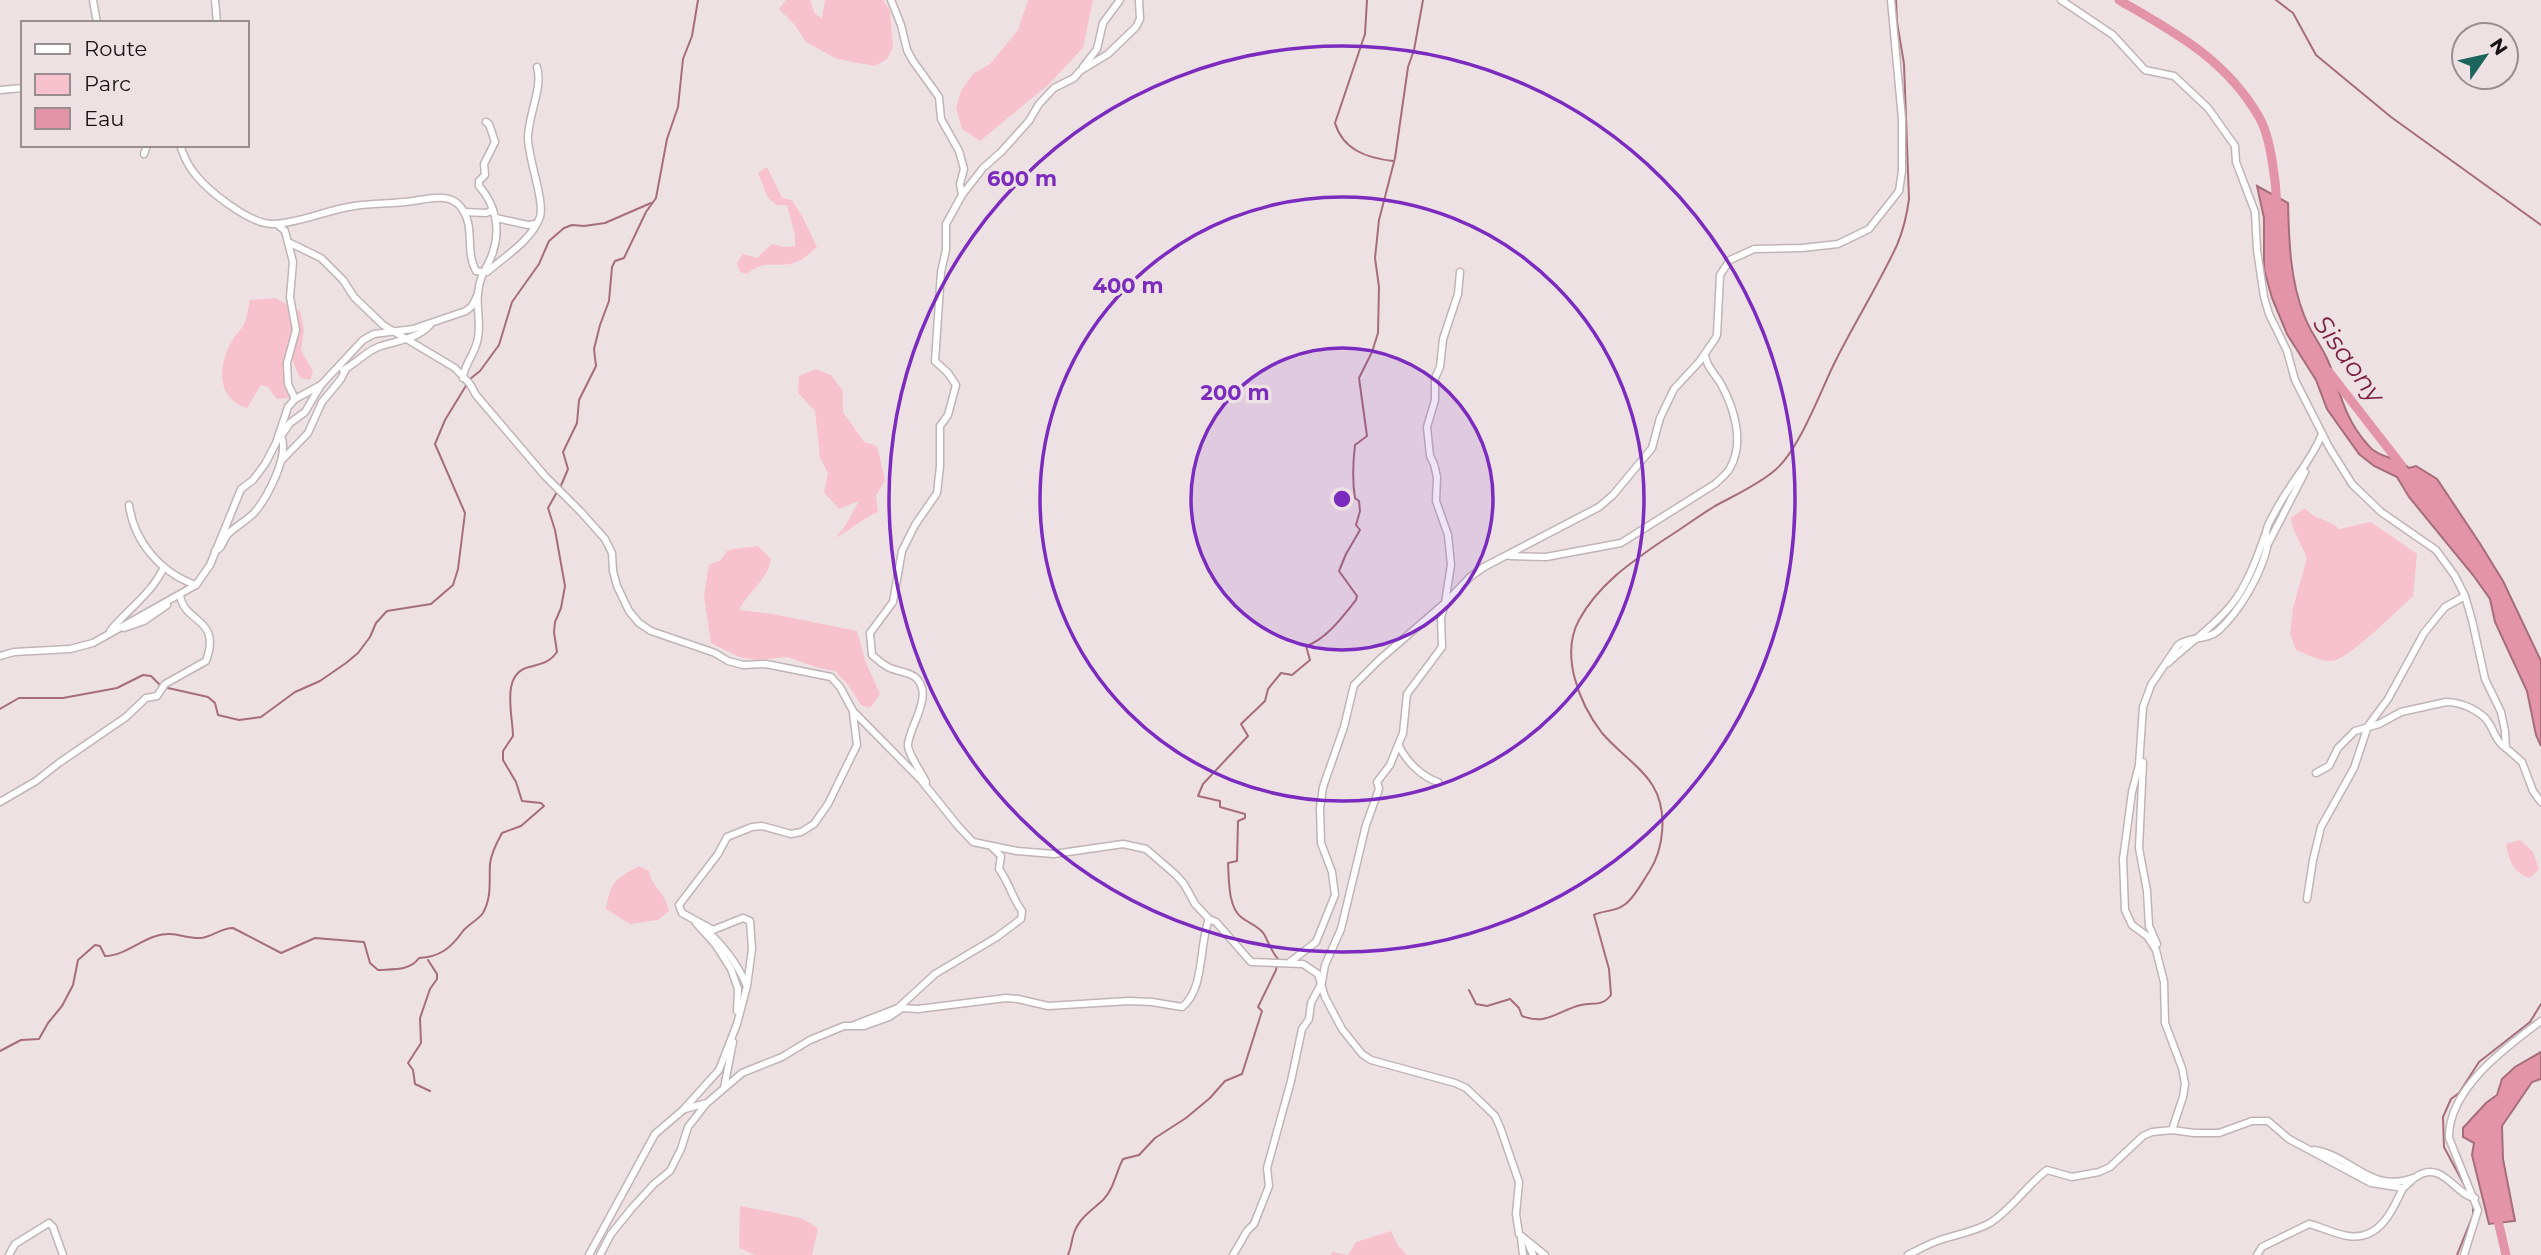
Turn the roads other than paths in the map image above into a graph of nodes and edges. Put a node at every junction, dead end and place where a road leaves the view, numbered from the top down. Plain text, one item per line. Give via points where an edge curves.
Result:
1 (93, 0) edge
2 (215, 0) edge
3 (891, 0) edge
4 (1120, 0) edge
5 (1139, 0) edge
6 (1891, 0) edge
7 (2061, 0) edge
8 (97, 21) edge
9 (217, 21) edge
10 (537, 66) dead end
11 (1080, 71) junction
12 (21, 88) edge
13 (0, 90) edge
14 (486, 122) dead end
15 (146, 147) edge
16 (181, 147) edge
17 (144, 154) dead end
18 (962, 195) junction
19 (493, 210) junction
20 (464, 212) junction
21 (496, 218) junction
22 (277, 224) junction
23 (536, 224) junction
24 (288, 242) junction
25 (482, 272) junction
26 (1461, 272) dead end
27 (478, 294) junction
28 (433, 322) junction
29 (392, 332) junction
30 (402, 338) junction
31 (1705, 354) junction
32 (346, 369) junction
33 (334, 372) junction
34 (466, 381) junction
35 (321, 385) junction
36 (295, 399) junction
37 (2322, 433) junction
38 (281, 436) junction
39 (276, 443) junction
40 (2315, 451) junction
41 (281, 461) junction
42 (129, 505) dead end
43 (2266, 531) junction
44 (2268, 544) junction
45 (215, 551) junction
46 (1505, 556) junction
47 (163, 569) junction
48 (196, 585) junction
49 (182, 594) junction
50 (2465, 596) junction
51 (1445, 603) junction
52 (110, 633) junction
53 (2198, 638) junction
54 (0, 656) edge
55 (853, 711) junction
56 (2368, 726) junction
57 (1399, 746) junction
58 (2139, 746) junction
59 (2505, 748) junction
60 (2315, 773) dead end
61 (1438, 782) dead end
62 (936, 798) junction
63 (0, 802) edge
64 (2541, 802) edge
65 (989, 845) junction
66 (2307, 899) dead end
67 (1209, 919) junction
68 (699, 924) junction
69 (2157, 953) junction
70 (1289, 964) junction
71 (1322, 982) junction
72 (747, 986) junction
73 (738, 1016) junction
74 (2541, 1021) edge
75 (852, 1026) junction
76 (733, 1033) junction
77 (724, 1088) junction
78 (707, 1103) junction
79 (683, 1110) junction
80 (2172, 1130) junction
81 (2309, 1149) junction
82 (2415, 1177) junction
83 (2403, 1188) junction
84 (2471, 1198) junction
85 (1524, 1239) junction
86 (9, 1255) edge
87 (63, 1255) edge
88 (589, 1255) edge
89 (600, 1255) edge
90 (1233, 1255) edge
91 (1523, 1255) edge
92 (1533, 1255) edge
93 (1545, 1255) edge
94 (1908, 1255) edge
95 (2257, 1255) edge
96 (2464, 1255) edge

1 - 8 street
2 - 9 street
3 - 18 street via 912,61 939,97 941,119 964,169
4 - 11 street via 1103,23 1097,49
5 - 11 street via 1136,27 1108,54
6 - 31 street via 1903,138 1899,191 1869,229 1838,244 1754,249 1730,260 1720,275 1717,335
7 - 37 street via 2113,34 2145,70 2174,76 2208,108 2235,146 2236,162 2255,212 2258,261 2269,314
10 - 23 street via 540,78 528,138 541,215
11 - 18 street via 1054,88
12 - 13 street
14 - 19 street via 495,142 479,186
15 - 17 street
16 - 22 street via 190,167 225,201 252,219
18 - 62 street via 946,224 941,272 935,361 956,385 940,426 937,493 902,551 893,603 870,633 872,655 914,676 922,690 922,706 908,746
19 - 20 street via 486,214
19 - 21 street
20 - 22 street via 454,201 436,197 354,206
20 - 25 street via 471,233 470,261
21 - 23 street
21 - 25 street via 493,253
22 - 24 street
23 - 25 street
24 - 29 street via 321,258
24 - 36 street via 296,330 287,363 288,384
25 - 27 street
26 - 51 street via 1427,427 1437,477 1436,500 1448,535 1451,565
27 - 28 street via 466,311
27 - 34 street via 478,341 464,372
28 - 29 street
28 - 30 street via 422,334
29 - 30 street
29 - 33 street via 363,340
30 - 32 street via 379,346
30 - 34 street via 455,368
31 - 46 street via 1668,400 1652,448 1613,495 1592,511
31 - 46 street via 1735,421 1736,449 1728,472 1620,543 1546,557
32 - 33 street
32 - 41 street via 322,402 308,433
33 - 35 street
34 - 55 street via 610,547 617,586 639,623 729,661 831,677
35 - 36 street
35 - 38 street via 305,412
36 - 39 street
37 - 40 street
37 - 50 street via 2353,484 2381,512 2436,550
38 - 39 street
38 - 41 street
39 - 45 street via 242,489
40 - 43 street
40 - 44 street
41 - 45 street via 258,507
42 - 47 street via 132,524
43 - 44 street
43 - 53 street via 2233,603
44 - 53 street via 2261,567 2234,611 2212,635
45 - 48 street
46 - 51 street via 1470,577
47 - 48 street
47 - 52 street via 154,587
48 - 49 street
49 - 52 street
49 - 63 street via 183,606 207,628 210,650 206,661
50 - 56 street via 2445,607 2424,633
50 - 59 street via 2484,680 2501,712
51 - 57 street via 1442,647 1407,694
51 - 70 street via 1353,685 1320,807 1321,843 1335,895 1316,942
52 - 54 street via 70,649
53 - 58 street via 2184,640 2151,685 2143,707
55 - 62 street
55 - 68 street via 857,745 821,815 801,832 780,833 762,826 727,838 679,905 682,913
56 - 59 street via 2412,709 2454,702 2482,714
56 - 60 street via 2345,739 2329,766
56 - 66 street via 2354,768 2321,827
57 - 61 street via 1416,768
57 - 71 street via 1377,782 1380,789
58 - 69 street via 2143,779 2139,848
58 - 69 street via 2123,859 2125,910
59 - 64 street via 2522,762
62 - 65 street via 968,838
65 - 67 street via 1054,854 1123,844 1146,849 1184,884
65 - 75 street via 1001,856 999,869 1022,911 1021,919 935,974 898,1007
67 - 70 street via 1251,962
67 - 75 street via 1198,976 1182,1007 1129,1001 1048,1006 997,999 902,1008 871,1024
68 - 72 street via 724,947
68 - 72 street via 717,930 733,920 750,921
68 - 73 street via 731,969 738,989
69 - 80 street via 2164,982 2165,1023 2185,1084
70 - 71 street via 1303,964
71 - 85 street via 1342,1029 1362,1054 1466,1088 1495,1116 1520,1182 1516,1214
71 - 90 street via 1302,1029 1267,1168 1269,1186 1254,1224
72 - 73 street
73 - 76 street
74 - 84 street via 2490,1061 2453,1111 2449,1138
75 - 77 street via 810,1040 742,1073
76 - 77 street
76 - 79 street via 719,1070
77 - 78 street
78 - 79 street
78 - 89 street via 688,1127 670,1171 632,1208
79 - 88 street via 655,1134 643,1152
80 - 81 street via 2218,1133 2252,1121 2268,1121
80 - 94 street via 2143,1136 2099,1172 2072,1177 2048,1170 1991,1223
81 - 82 street via 2332,1155 2379,1181 2402,1182
81 - 83 street via 2371,1183
82 - 83 street
82 - 84 street via 2437,1172
83 - 95 street via 2390,1214 2373,1233 2345,1236 2309,1224 2262,1247
84 - 96 street via 2478,1210
85 - 91 street
85 - 92 street
85 - 93 street
86 - 87 street via 15,1244 49,1223

